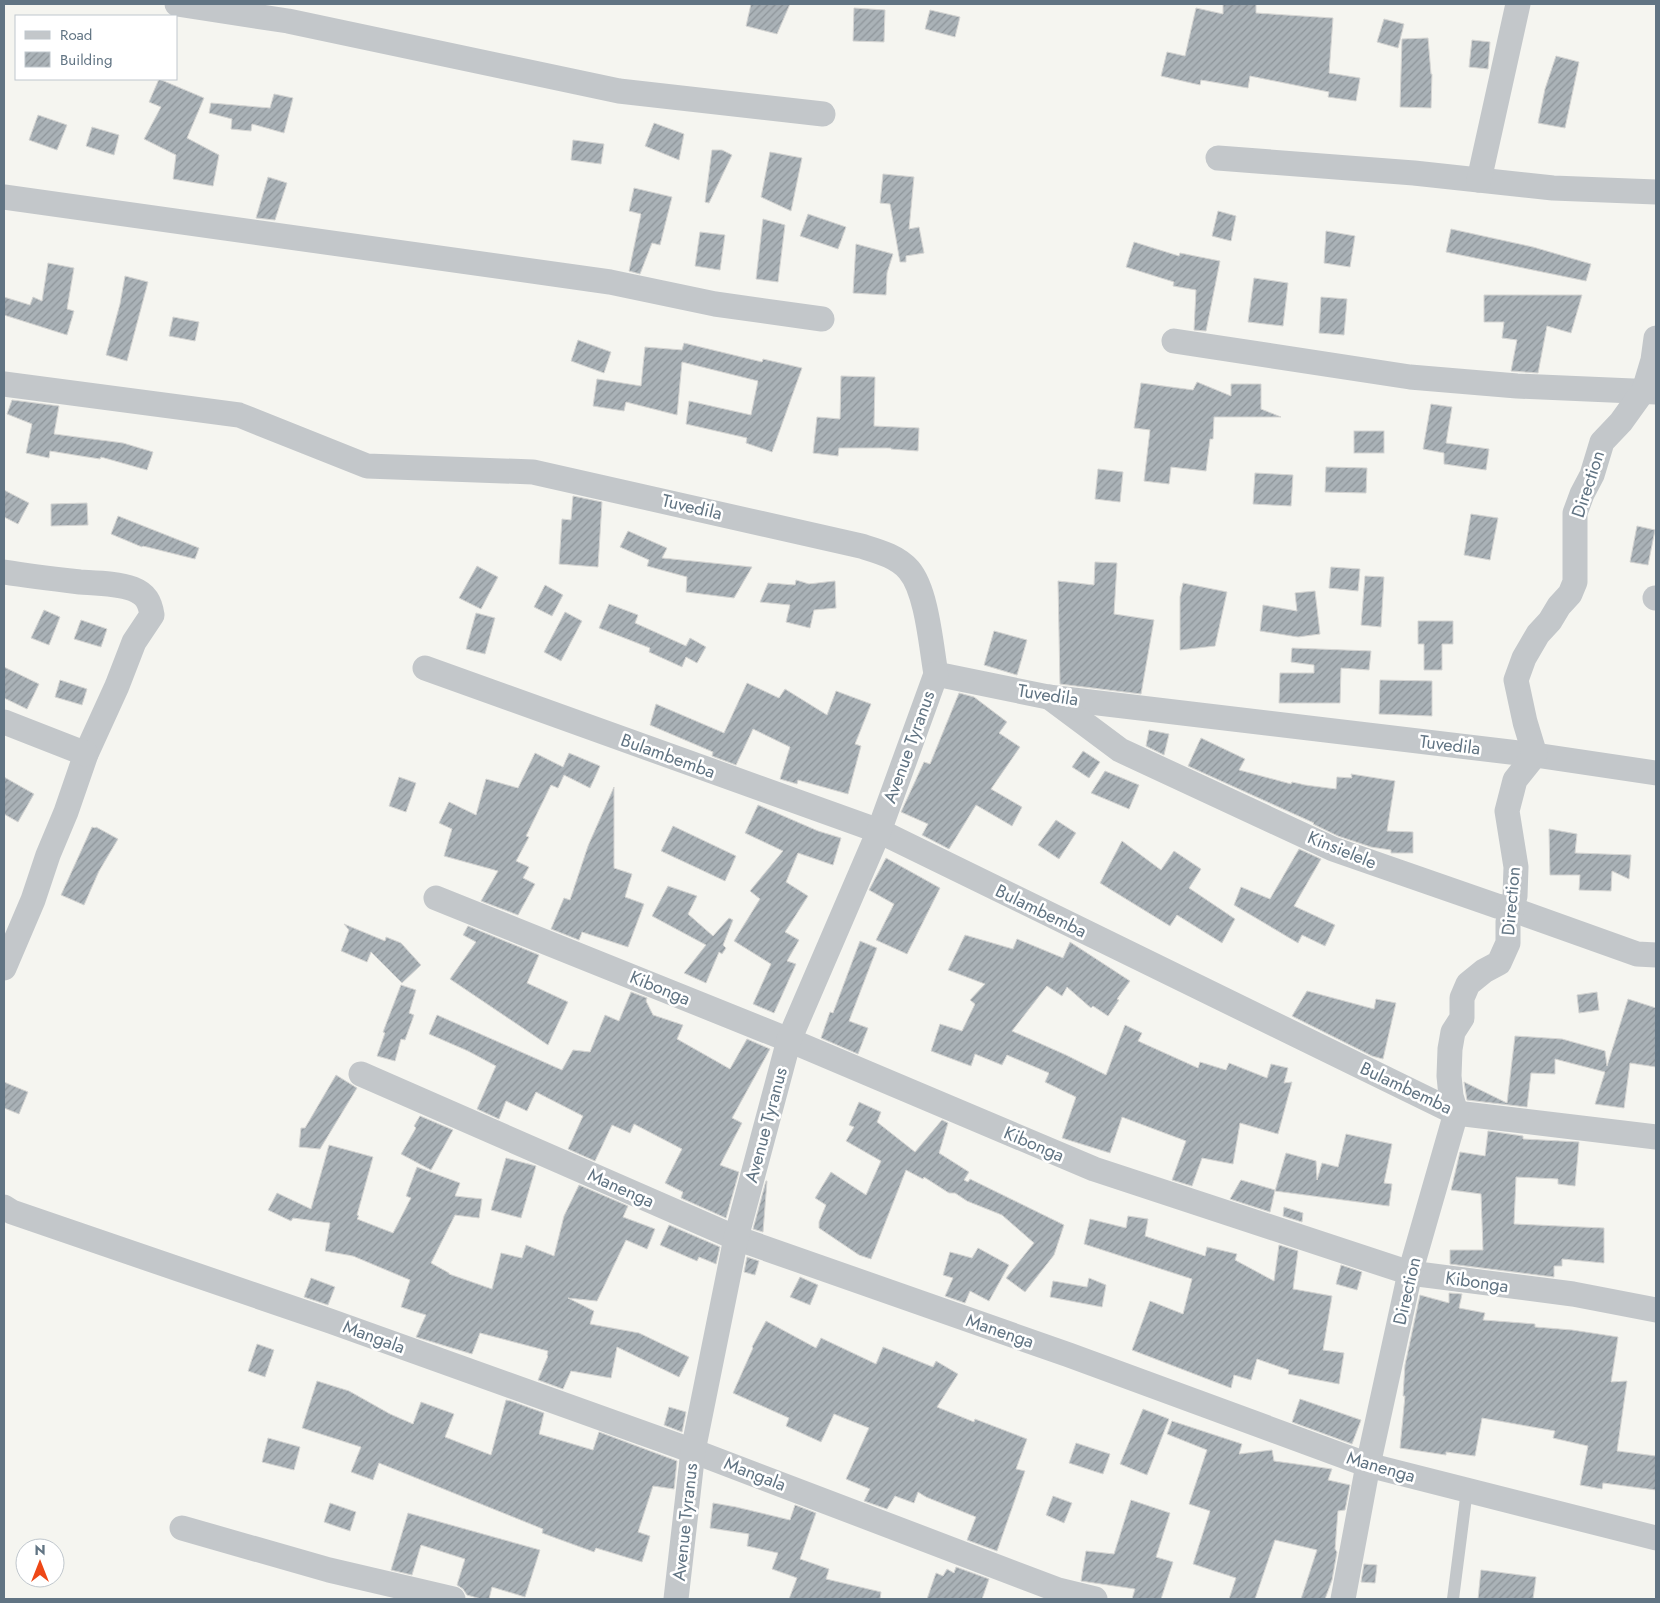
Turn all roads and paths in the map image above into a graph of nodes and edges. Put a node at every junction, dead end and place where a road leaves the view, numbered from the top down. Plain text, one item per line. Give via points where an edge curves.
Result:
1 (177, 4) edge
2 (1518, 4) edge
3 (823, 114) dead end
4 (1218, 158) dead end
5 (1479, 180) junction
6 (1656, 192) edge
7 (4, 197) edge
8 (822, 319) dead end
9 (1656, 338) edge
10 (1174, 342) dead end
11 (4, 384) edge
12 (1650, 391) edge
13 (4, 572) edge
14 (425, 668) dead end
15 (936, 674) junction
16 (1048, 697) junction
17 (4, 722) edge
18 (86, 754) junction
19 (1536, 755) junction
20 (1656, 773) edge
21 (879, 831) junction
22 (436, 898) dead end
23 (1511, 909) junction
24 (10, 936) edge
25 (1656, 955) edge
26 (4, 968) edge
27 (789, 1040) junction
28 (361, 1074) dead end
29 (1456, 1112) junction
30 (1656, 1137) edge
31 (4, 1207) edge
32 (736, 1238) junction
33 (1410, 1273) junction
34 (1656, 1310) edge
35 (693, 1451) junction
36 (1368, 1465) junction
37 (1468, 1490) junction
38 (182, 1528) dead end
39 (1656, 1538) edge
40 (1056, 1595) edge
41 (453, 1599) edge
42 (676, 1599) edge
43 (1095, 1599) edge
44 (1342, 1599) edge
45 (1453, 1599) edge

1 - 3 street via 288,21 619,92
2 - 5 street
4 - 5 street
5 - 6 street via 1553,188
7 - 8 street via 610,282 715,304
9 - 12 street, Direction
10 - 12 street via 1410,377 1517,386
11 - 15 street, Tuvedila via 239,415 367,466 533,472 861,546 890,556 908,569 919,585
12 - 19 street, Direction via 1602,442 1575,513 1575,582 1570,594 1538,634 1516,680
13 - 18 street via 133,589 150,603 152,615 134,642
14 - 21 street, Bulambemba
15 - 16 street, Tuvedila
15 - 21 street, Avenue Tyranus
16 - 19 street, Tuvedila
16 - 23 street, Kinsielele via 1120,750 1333,849
17 - 18 street
18 - 24 street via 33,900
19 - 20 street, Tuvedila
19 - 23 street, Direction via 1515,780 1507,811 1516,867
21 - 27 street, Avenue Tyranus
21 - 29 street, Bulambemba
22 - 27 street, Kibonga
23 - 25 street, Kinsielele via 1637,954
23 - 29 street, Direction via 1508,943 1499,963 1468,984 1462,998 1462,1018 1453,1032 1450,1049 1449,1076
24 - 26 street
27 - 32 street, Avenue Tyranus
27 - 33 street, Kibonga via 1094,1169
28 - 32 street, Manenga
29 - 30 street, Bulambemba
29 - 33 street, Direction
31 - 35 street, Mangala
32 - 35 street, Avenue Tyranus
32 - 36 street, Manenga
33 - 34 street, Kibonga via 1573,1294
33 - 36 street, Direction
35 - 40 street, Mangala
35 - 42 street, Avenue Tyranus
36 - 37 street, Manenga
36 - 44 street, Direction
37 - 39 street, Manenga
37 - 45 lane
38 - 41 street via 329,1570
40 - 43 street, Mangala

